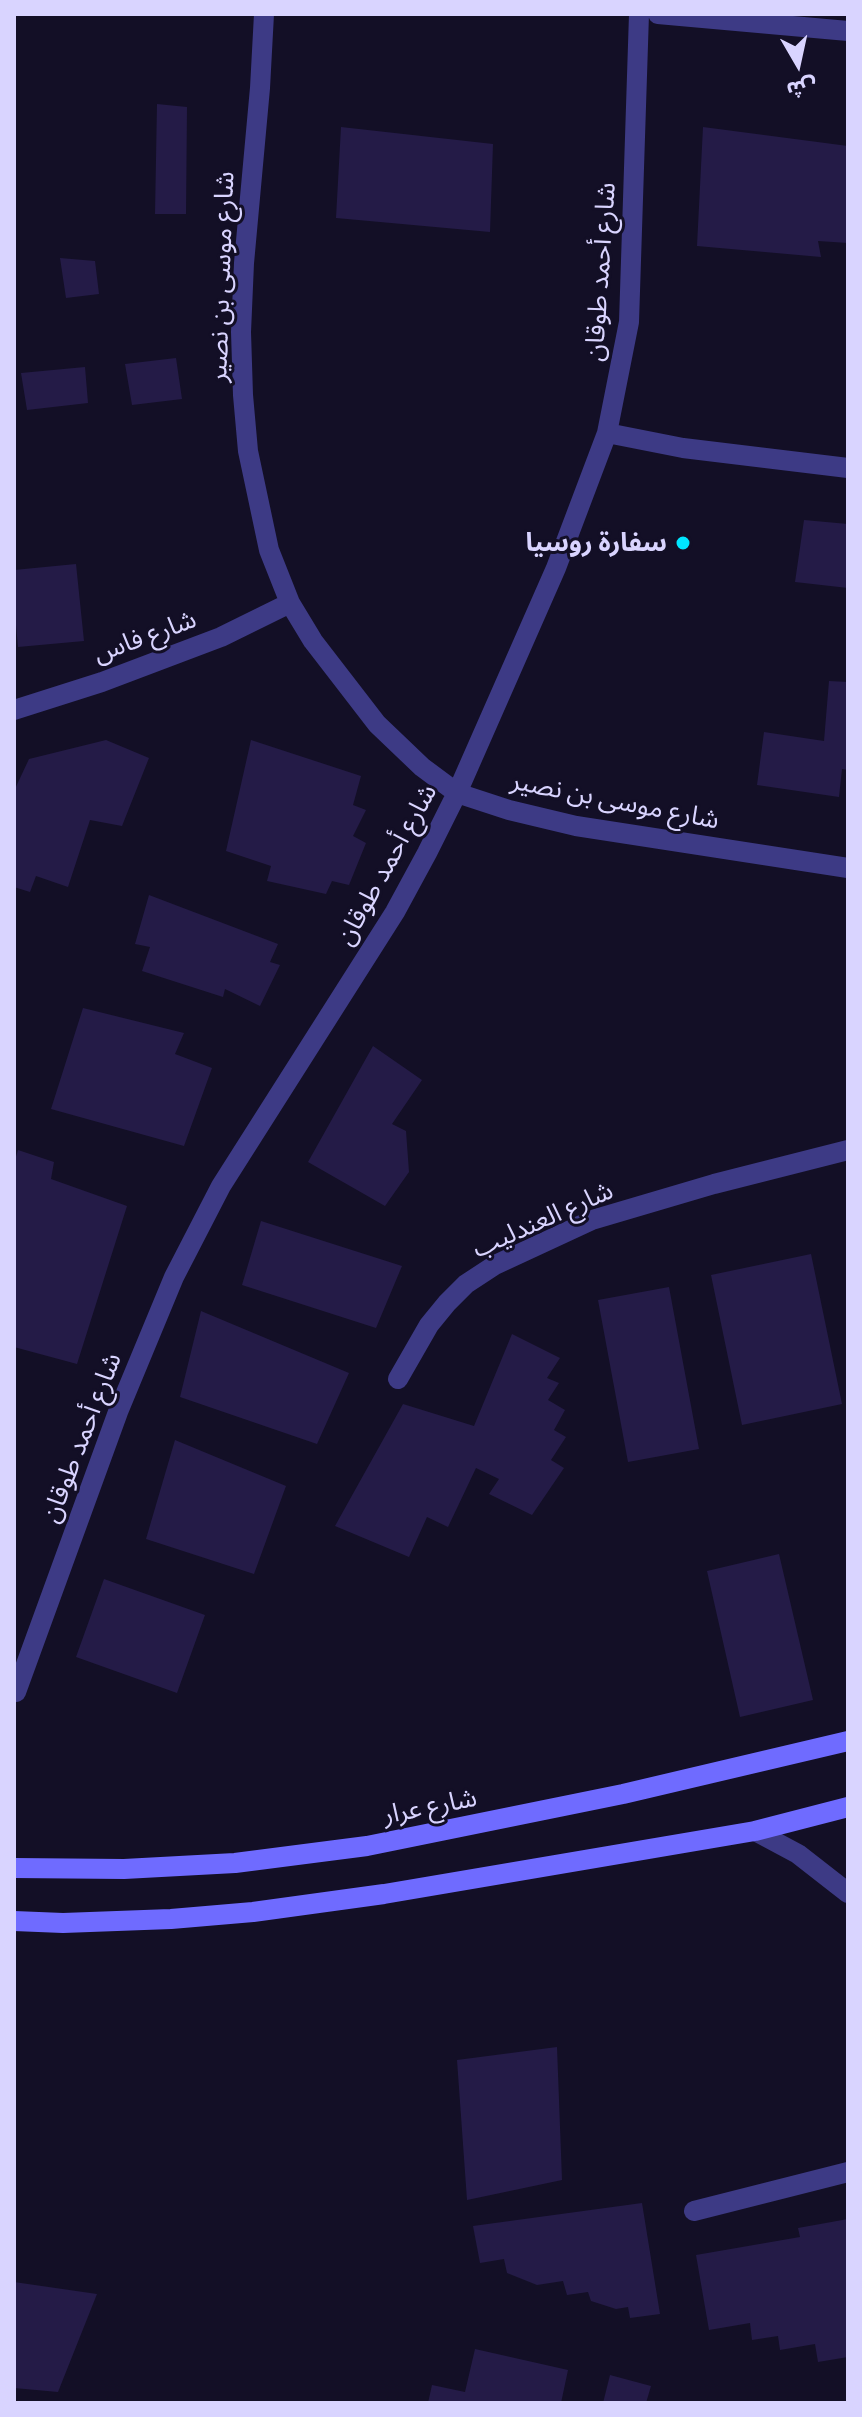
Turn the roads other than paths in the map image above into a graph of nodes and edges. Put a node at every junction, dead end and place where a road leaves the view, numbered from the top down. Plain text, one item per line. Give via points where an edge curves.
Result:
1 (264, 14) edge
2 (639, 14) edge
3 (658, 14) edge
4 (848, 31) edge
5 (607, 433) junction
6 (848, 468) edge
7 (290, 603) junction
8 (14, 710) edge
9 (457, 793) junction
10 (848, 868) edge
11 (848, 1150) edge
12 (398, 1379) dead end
13 (16, 1692) dead end
14 (848, 1741) edge
15 (848, 1807) edge
16 (755, 1831) junction
17 (14, 1868) edge
18 (848, 1893) edge
19 (14, 1921) edge
20 (848, 2172) edge
21 (694, 2211) dead end

1 - 7 street, شارع موسى بن نصير via 244,263 243,395 257,501
2 - 5 street, شارع أحمد طوقان via 629,322
3 - 4 street
5 - 6 street
5 - 9 street, شارع أحمد طوقان via 556,568
7 - 8 street, شارع فاس via 193,648
7 - 9 street, شارع موسى بن نصير via 377,724
9 - 10 street, شارع موسى بن نصير via 576,826
9 - 13 street, شارع أحمد طوقان via 395,912 221,1186 174,1277 118,1412
11 - 12 street, شارع العندليب via 592,1220 495,1265 466,1284 429,1325
14 - 17 main road, شارع عرار via 367,1846 235,1863
15 - 16 main road
16 - 18 street via 798,1854
16 - 19 main road via 253,1912
20 - 21 street

